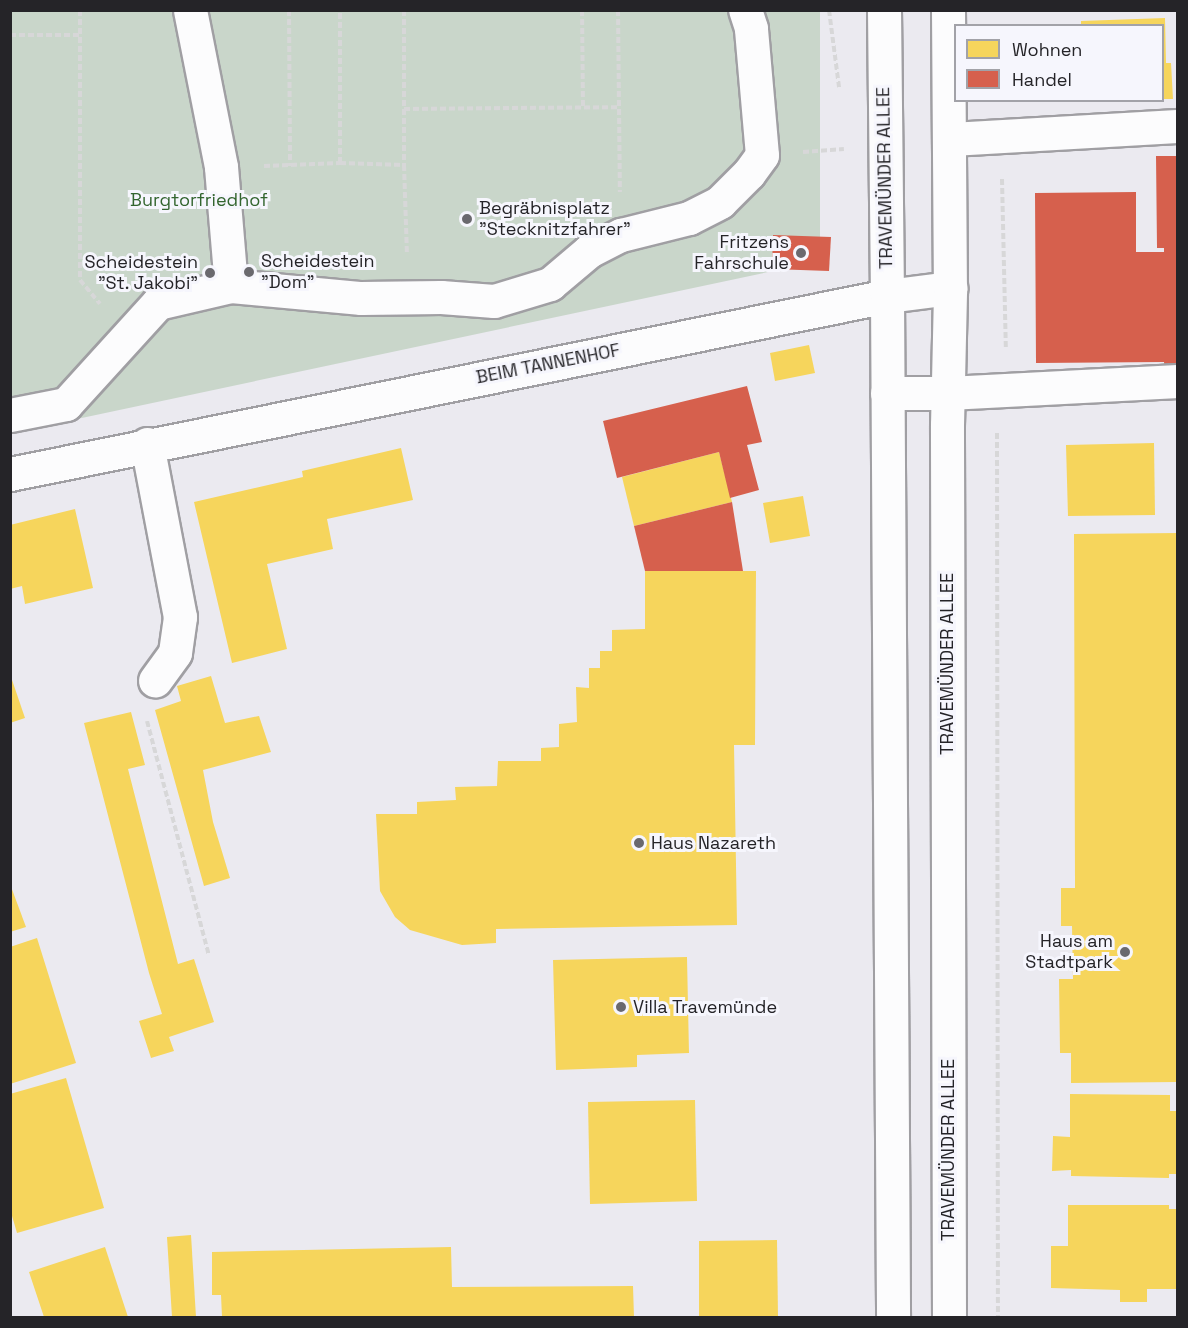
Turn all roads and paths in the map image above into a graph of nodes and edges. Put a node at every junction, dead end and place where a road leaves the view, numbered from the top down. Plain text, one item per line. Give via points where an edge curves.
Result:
1 (80, 10) edge
2 (190, 10) edge
3 (289, 10) edge
4 (340, 10) edge
5 (404, 10) edge
6 (582, 10) edge
7 (618, 10) edge
8 (745, 10) edge
9 (884, 10) edge
10 (948, 10) edge
11 (10, 35) edge
12 (80, 35) junction
13 (618, 106) junction
14 (583, 107) junction
15 (404, 109) junction
16 (1178, 126) edge
17 (983, 137) junction
18 (950, 139) junction
19 (340, 163) junction
20 (404, 165) junction
21 (290, 166) junction
22 (221, 167) junction
23 (621, 234) junction
24 (231, 286) junction
25 (950, 288) junction
26 (887, 296) junction
27 (409, 297) junction
28 (128, 336) junction
29 (1178, 381) edge
30 (999, 390) junction
31 (887, 393) junction
32 (948, 393) junction
33 (10, 415) edge
34 (147, 444) junction
35 (10, 474) edge
36 (155, 681) joint
37 (209, 955) dead end
38 (893, 1317) edge
39 (949, 1317) edge
40 (998, 1317) edge

1 - 12 path
2 - 22 main road
3 - 21 path
4 - 19 path
5 - 15 path
6 - 14 path
7 - 13 path
8 - 23 main road via 751,28 762,155 720,202 689,218
9 - 26 main road, TRAVEMÜNDER ALLEE
10 - 18 main road, TRAVEMÜNDER ALLEE
11 - 12 path
12 - 28 path via 80,280
13 - 14 path
13 - 23 path
14 - 15 path
15 - 20 path
16 - 17 main road
17 - 18 main road
17 - 30 path via 1004,183 1006,359
18 - 25 main road, TRAVEMÜNDER ALLEE
19 - 20 path
19 - 21 path
20 - 27 path
21 - 22 path
22 - 24 main road
23 - 27 main road via 590,252 550,284 494,301
24 - 27 main road via 361,298
24 - 28 main road via 158,303
25 - 26 main road, BEIM TANNENHOF
25 - 32 main road, TRAVEMÜNDER ALLEE
26 - 31 main road, TRAVEMÜNDER ALLEE
26 - 34 main road, BEIM TANNENHOF
28 - 33 main road via 66,404
29 - 30 main road
30 - 32 main road
30 - 40 path
31 - 32 main road
31 - 38 main road, TRAVEMÜNDER ALLEE
32 - 39 main road, TRAVEMÜNDER ALLEE
34 - 35 main road, BEIM TANNENHOF
34 - 36 main road via 180,617 175,653
36 - 37 path via 144,711

